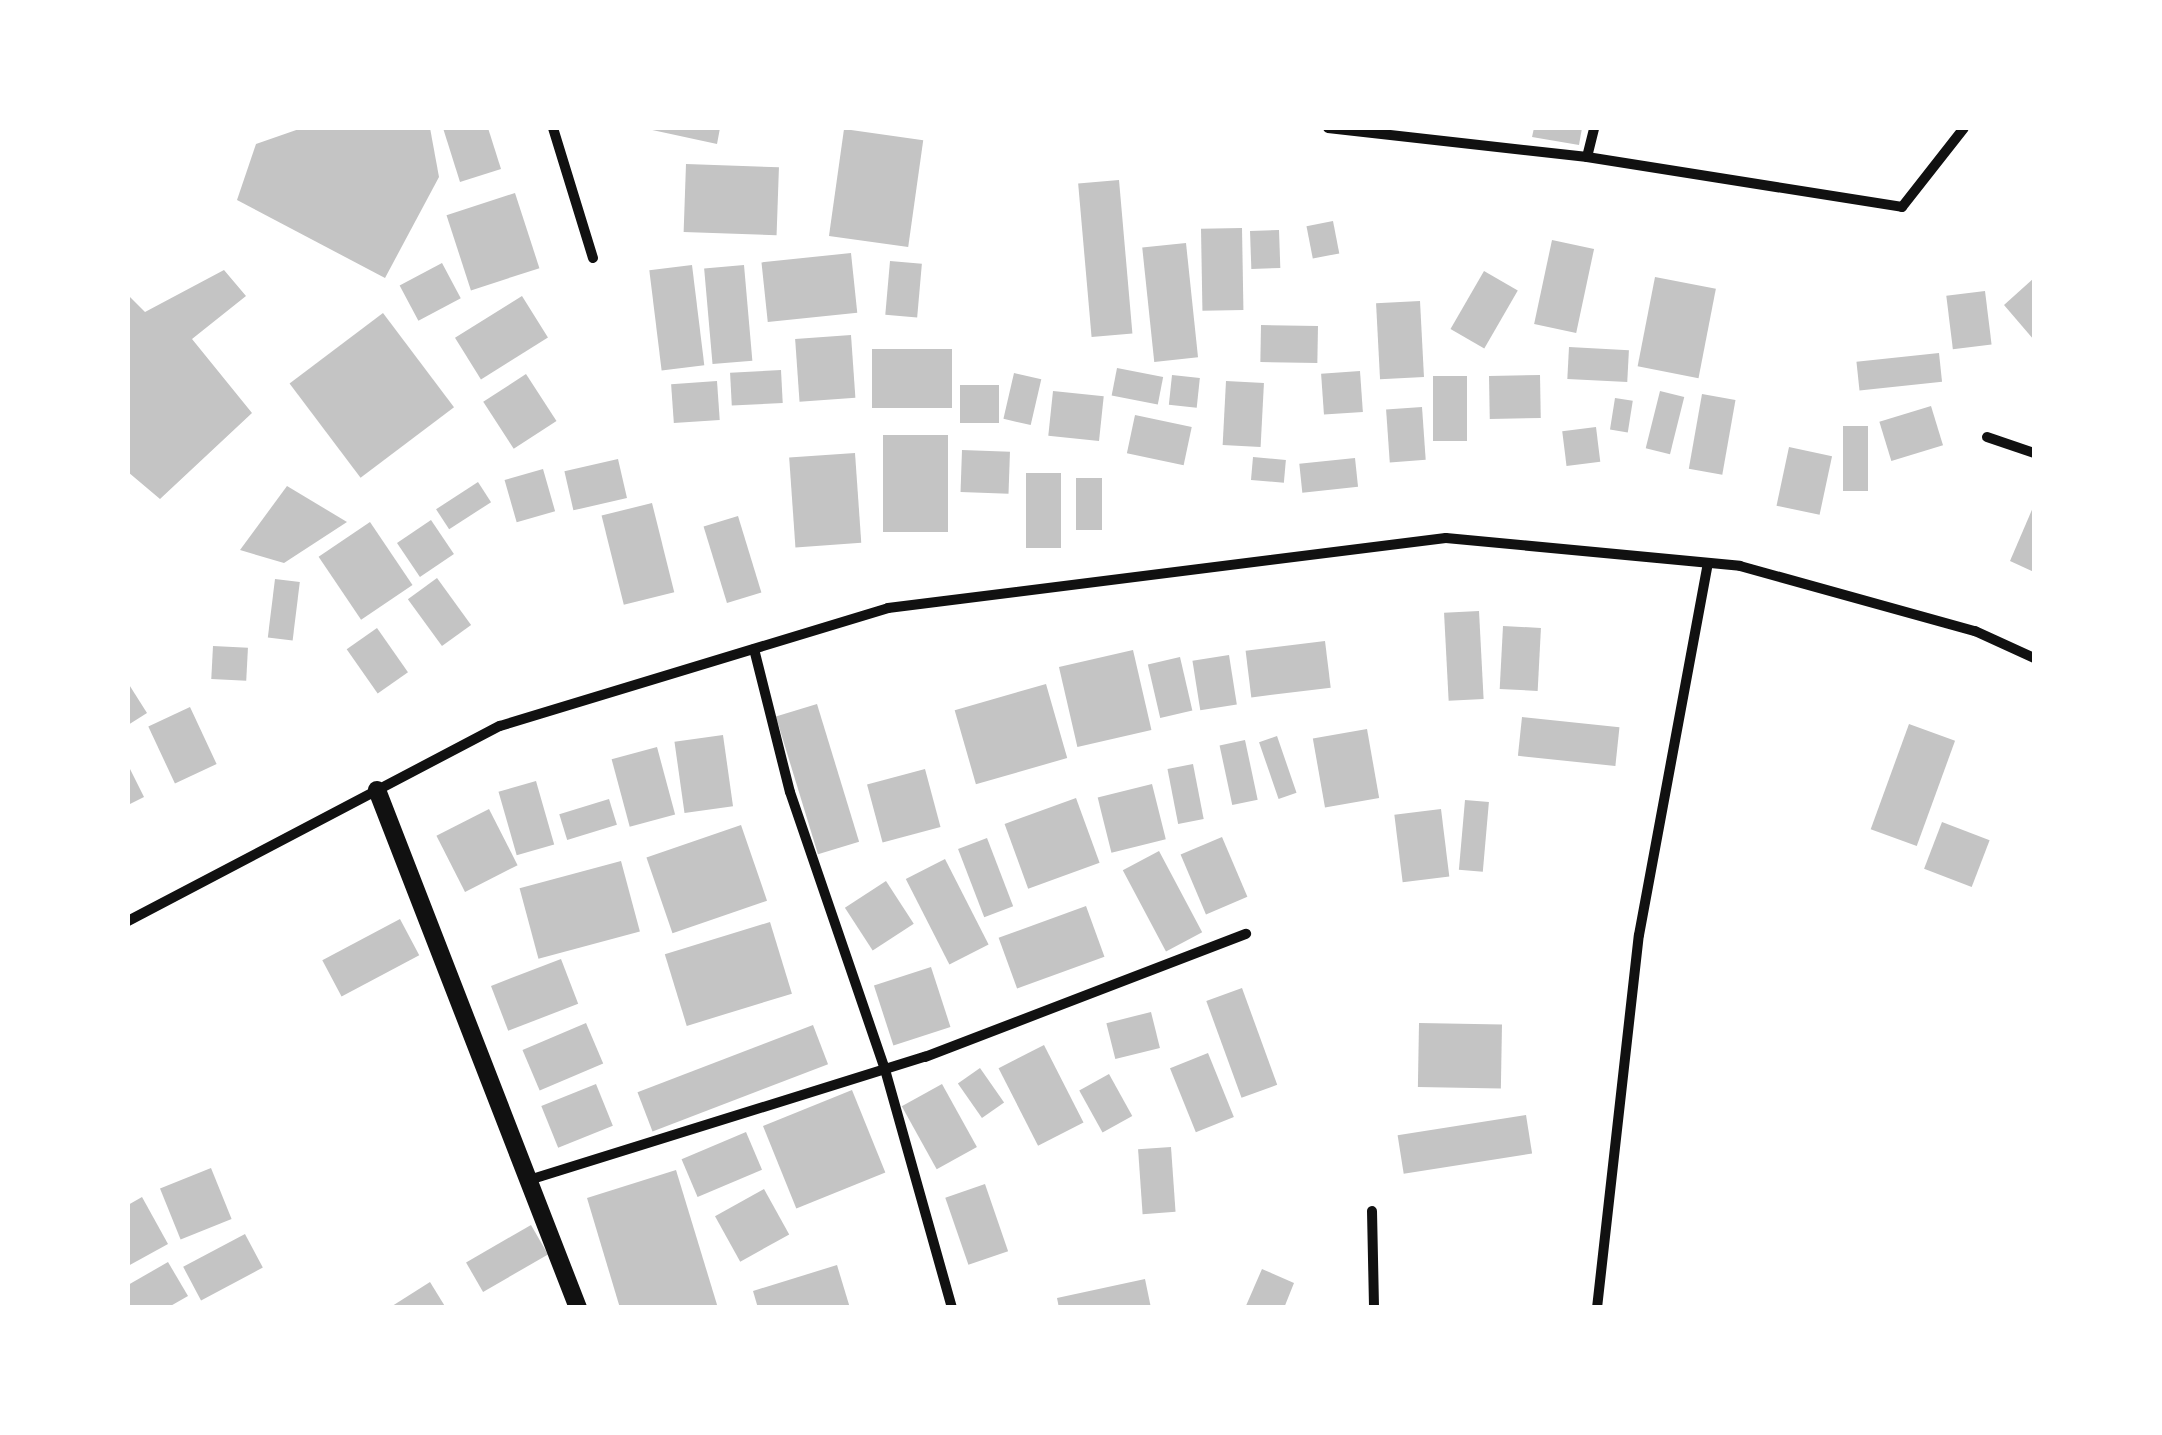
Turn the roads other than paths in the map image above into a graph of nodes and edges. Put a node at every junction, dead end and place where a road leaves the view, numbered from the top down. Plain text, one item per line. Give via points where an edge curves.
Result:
1 (553, 128) edge
2 (1328, 128) edge
3 (1594, 128) edge
4 (1964, 128) edge
5 (1588, 156) junction
6 (593, 258) dead end
7 (1987, 437) dead end
8 (2034, 453) edge
9 (1708, 563) junction
10 (754, 649) junction
11 (2034, 658) edge
12 (377, 790) junction
13 (128, 921) edge
14 (1246, 934) dead end
15 (884, 1066) junction
16 (529, 1180) junction
17 (1372, 1211) dead end
18 (578, 1308) edge
19 (952, 1308) edge
20 (1374, 1308) edge
21 (1597, 1308) edge

1 - 6 street
2 - 5 street
3 - 5 street
4 - 5 street via 1902,207
7 - 8 street
9 - 10 street via 1446,538 888,608
9 - 11 street via 1975,631
9 - 21 street via 1639,935
10 - 12 street via 500,726
10 - 15 street via 790,792
12 - 13 street
12 - 16 street
14 - 15 street via 925,1057
15 - 16 street
15 - 19 street
16 - 18 street
17 - 20 street

